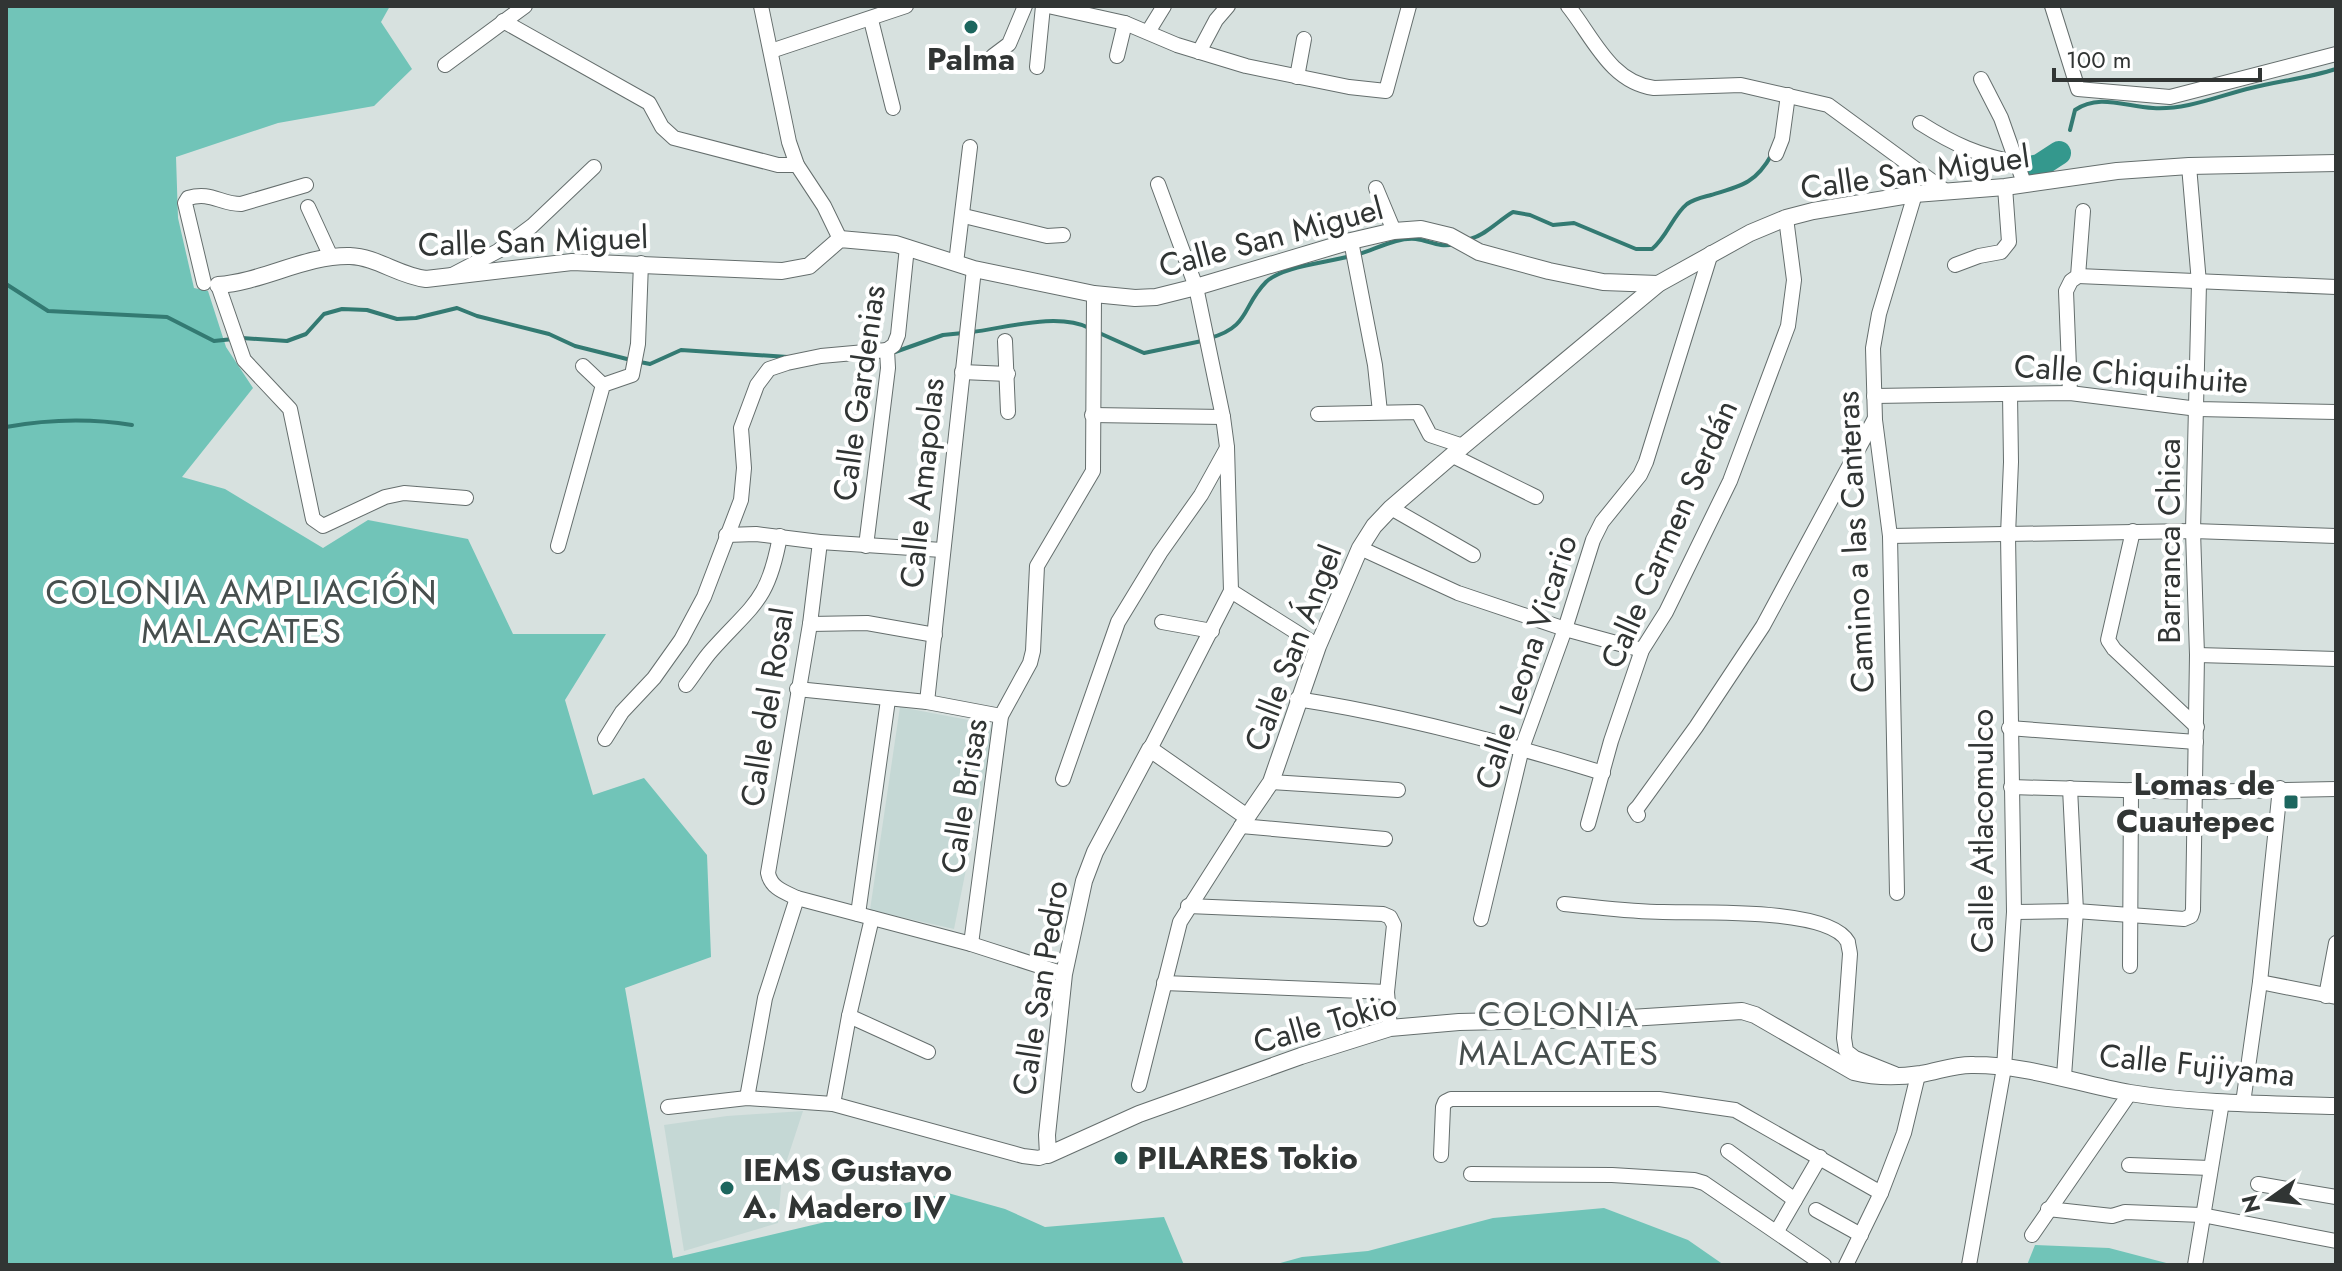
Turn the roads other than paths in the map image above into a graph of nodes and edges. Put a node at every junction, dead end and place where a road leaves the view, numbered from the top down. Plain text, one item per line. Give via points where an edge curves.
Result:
1 (525, 6) edge
2 (761, 6) edge
3 (906, 6) edge
4 (1025, 6) edge
5 (1046, 6) edge
6 (1164, 6) edge
7 (1228, 6) edge
8 (1409, 6) edge
9 (1568, 6) edge
10 (2052, 6) edge
11 (871, 20) junction
12 (503, 21) junction
13 (1125, 23) junction
14 (1148, 32) junction
15 (1304, 39) dead end
16 (771, 51) junction
17 (1199, 52) junction
18 (993, 56) dead end
19 (1117, 56) dead end
20 (2330, 56) edge
21 (445, 65) dead end
22 (1037, 67) dead end
23 (1297, 77) junction
24 (1981, 79) dead end
25 (1788, 96) junction
26 (893, 108) dead end
27 (1920, 123) dead end
28 (970, 147) dead end
29 (1776, 154) dead end
30 (2018, 163) junction
31 (2336, 163) edge
32 (797, 165) junction
33 (2189, 166) junction
34 (594, 167) dead end
35 (2024, 183) junction
36 (1158, 184) dead end
37 (306, 185) dead end
38 (2005, 187) junction
39 (1376, 188) dead end
40 (1944, 190) junction
41 (1915, 194) junction
42 (308, 207) dead end
43 (2083, 211) dead end
44 (964, 216) junction
45 (1786, 218) junction
46 (1394, 231) junction
47 (1063, 235) dead end
48 (840, 239) junction
49 (1352, 243) junction
50 (907, 247) junction
51 (1711, 253) junction
52 (331, 257) junction
53 (641, 263) junction
54 (956, 263) junction
55 (1955, 265) dead end
56 (974, 269) junction
57 (2078, 276) junction
58 (447, 277) junction
59 (2199, 283) junction
60 (211, 284) junction
61 (1658, 284) junction
62 (1196, 287) junction
63 (2336, 287) edge
64 (1094, 294) junction
65 (1005, 341) dead end
66 (887, 355) junction
67 (583, 366) dead end
68 (962, 372) junction
69 (1008, 374) junction
70 (603, 385) junction
71 (2070, 393) junction
72 (2010, 394) junction
73 (1874, 396) junction
74 (2198, 409) junction
75 (1008, 412) dead end
76 (1380, 412) junction
77 (2336, 412) edge
78 (1318, 414) dead end
79 (1092, 415) junction
80 (1223, 417) junction
81 (1875, 420) junction
82 (1227, 447) junction
83 (1458, 451) junction
84 (1536, 497) dead end
85 (466, 498) dead end
86 (1391, 508) junction
87 (2133, 531) junction
88 (2193, 531) junction
89 (726, 535) junction
90 (2008, 535) junction
91 (780, 536) junction
92 (1890, 536) junction
93 (2336, 536) edge
94 (820, 542) junction
95 (558, 546) dead end
96 (866, 546) junction
97 (1360, 548) junction
98 (942, 550) junction
99 (1473, 555) dead end
100 (1231, 591) junction
101 (1162, 622) dead end
102 (810, 624) junction
103 (1565, 629) junction
104 (1212, 631) junction
105 (935, 635) junction
106 (1318, 646) junction
107 (1642, 650) junction
108 (2197, 655) junction
109 (2336, 659) edge
110 (686, 685) dead end
111 (797, 689) junction
112 (1297, 699) junction
113 (888, 700) junction
114 (927, 702) junction
115 (1001, 716) junction
116 (2009, 728) junction
117 (2196, 734) junction
118 (605, 739) dead end
119 (1522, 748) junction
120 (1150, 749) junction
121 (1603, 773) junction
122 (1063, 779) dead end
123 (1271, 782) junction
124 (2011, 787) junction
125 (2070, 788) junction
126 (2280, 788) junction
127 (2336, 789) edge
128 (1398, 790) dead end
129 (2131, 790) junction
130 (2194, 792) junction
131 (1638, 815) dead end
132 (1244, 822) junction
133 (1588, 824) dead end
134 (1385, 839) dead end
135 (1897, 893) dead end
136 (797, 898) junction
137 (1564, 904) dead end
138 (1188, 906) junction
139 (2076, 911) junction
140 (2014, 912) junction
141 (2132, 914) junction
142 (865, 916) junction
143 (1481, 919) dead end
144 (2336, 943) edge
145 (971, 944) junction
146 (2130, 966) dead end
147 (1064, 974) junction
148 (2260, 982) junction
149 (1164, 983) junction
150 (1387, 992) junction
151 (2331, 997) edge
152 (849, 1016) junction
153 (1390, 1028) junction
154 (928, 1052) dead end
155 (2004, 1068) junction
156 (1896, 1075) junction
157 (1918, 1075) junction
158 (2064, 1076) junction
159 (1139, 1085) dead end
160 (2130, 1093) junction
161 (747, 1098) junction
162 (2222, 1102) junction
163 (2243, 1103) junction
164 (833, 1104) junction
165 (2336, 1106) edge
166 (668, 1107) dead end
167 (1728, 1151) dead end
168 (1048, 1155) junction
169 (1441, 1155) dead end
170 (1820, 1157) junction
171 (2129, 1165) dead end
172 (2210, 1168) junction
173 (1471, 1174) dead end
174 (2258, 1184) dead end
175 (1881, 1193) junction
176 (2336, 1197) edge
177 (1795, 1200) junction
178 (2048, 1209) junction
179 (1816, 1210) dead end
180 (2202, 1215) junction
181 (1777, 1231) junction
182 (1861, 1235) junction
183 (2032, 1235) dead end
184 (2336, 1241) edge
185 (1824, 1265) edge
186 (1846, 1265) edge
187 (1969, 1265) edge
188 (2195, 1265) edge

1 - 12 street
2 - 16 street
3 - 11 street
4 - 18 street via 1009,44
5 - 13 street
5 - 22 street
6 - 14 street
7 - 17 street
8 - 23 street via 1386,91
9 - 25 street via 1597,50 1639,86 1741,85
10 - 20 street via 2078,89 2170,97
11 - 16 street
11 - 26 street
12 - 21 street
12 - 32 street via 649,103 674,138 778,165
13 - 14 street
13 - 19 street
14 - 17 street
15 - 23 street
16 - 32 street
17 - 23 street
24 - 30 street
25 - 29 street
25 - 40 street via 1838,110
27 - 30 street via 1958,147
28 - 44 street
30 - 35 street
31 - 33 street, Calle San Miguel
32 - 48 street
33 - 35 street, Calle San Miguel
33 - 59 street, Barranca Chica
34 - 58 street via 532,226
35 - 38 street, Calle San Miguel
36 - 62 street, Calle San Pedro
37 - 60 street via 241,204 203,194 186,199
38 - 40 street, Calle San Miguel
38 - 55 street via 2006,247
39 - 46 street
40 - 41 street, Calle San Miguel
41 - 45 street, Calle San Miguel
41 - 73 street, Camino a las Canteras via 1879,314
42 - 52 street
43 - 57 street
44 - 47 street
44 - 54 street
45 - 51 street, Calle San Miguel
45 - 107 street, Calle Carmen Serdán via 1794,280 1788,326 1730,481
46 - 49 street, Calle San Miguel
46 - 61 street, Calle San Miguel via 1443,233 1549,271 1603,282
48 - 50 street, Calle San Miguel
48 - 53 street, Calle San Miguel via 809,266 782,271
49 - 62 street, Calle San Miguel
49 - 76 street
50 - 54 street, Calle San Miguel
50 - 66 street, Calle Gardenias via 898,335
51 - 61 street, Calle San Miguel
51 - 103 street, Calle Leona Vicario via 1646,462 1593,540
52 - 58 street, Calle San Miguel via 374,260 411,278
52 - 60 street, Calle San Miguel via 236,284
53 - 58 street, Calle San Miguel via 572,262
53 - 70 street via 632,375
54 - 56 street, Calle San Miguel
56 - 64 street, Calle San Miguel
56 - 68 street, Calle Amapolas
57 - 59 street
57 - 71 street via 2066,291
59 - 63 street
59 - 74 street, Barranca Chica
60 - 85 street via 244,360 290,409 318,525 404,493
61 - 83 street, Calle San Ángel
62 - 64 street, Calle San Miguel via 1156,297
62 - 80 street, Calle San Pedro
64 - 79 street, Calle Brisas
65 - 69 street
66 - 89 street via 821,356 769,369 750,398 741,428 744,484
66 - 96 street, Calle Gardenias
67 - 70 street
68 - 69 street
68 - 98 street, Calle Amapolas
69 - 75 street
70 - 95 street
71 - 72 street, Calle Chiquihuite
71 - 74 street, Calle Chiquihuite
72 - 73 street, Calle Chiquihuite
72 - 90 street, Calle Atlacomulco
73 - 81 street, Camino a las Canteras
74 - 77 street, Calle Chiquihuite
74 - 88 street, Barranca Chica
76 - 78 street
76 - 83 street via 1418,412 1430,435
79 - 80 street
79 - 115 street, Calle Brisas via 1093,471 1037,566 1033,651
80 - 82 street, Calle San Pedro
81 - 92 street, Camino a las Canteras
81 - 131 street via 1763,626 1635,810
82 - 100 street, Calle San Pedro
82 - 122 street via 1118,622
83 - 84 street
83 - 86 street, Calle San Ángel
86 - 97 street, Calle San Ángel
86 - 99 street
87 - 88 street
87 - 90 street
87 - 117 street via 2108,640
88 - 93 street
88 - 108 street, Barranca Chica
89 - 91 street
89 - 118 street via 704,597 681,640
90 - 92 street
90 - 116 street, Calle Atlacomulco
91 - 94 street
91 - 110 street via 775,566 758,603
92 - 135 street, Camino a las Canteras
94 - 96 street
94 - 102 street, Calle del Rosal
96 - 98 street
97 - 103 street via 1458,593
97 - 106 street, Calle San Ángel
98 - 105 street, Calle Amapolas
100 - 104 street, Calle San Pedro
100 - 106 street
101 - 104 street
102 - 105 street via 867,623
102 - 111 street, Calle del Rosal
103 - 107 street
103 - 119 street, Calle Leona Vicario
104 - 120 street, Calle San Pedro
105 - 114 street, Calle Amapolas
106 - 112 street, Calle San Ángel
107 - 121 street, Calle Carmen Serdán
108 - 109 street
108 - 117 street, Barranca Chica
111 - 113 street
111 - 136 street, Calle del Rosal via 768,873 775,887
112 - 119 street via 1365,709
112 - 123 street, Calle San Ángel
113 - 114 street
113 - 142 street
114 - 115 street
115 - 145 street, Calle Brisas
116 - 117 street
116 - 124 street, Calle Atlacomulco
117 - 130 street, Barranca Chica
119 - 121 street
119 - 143 street, Calle Leona Vicario
120 - 132 street
120 - 147 street, Calle San Pedro via 1095,852
121 - 133 street, Calle Carmen Serdán
123 - 128 street
123 - 132 street, Calle San Ángel
124 - 125 street
124 - 140 street, Calle Atlacomulco
125 - 129 street
125 - 139 street
126 - 127 street
126 - 130 street
126 - 148 street
129 - 130 street
129 - 141 street
130 - 141 street, Barranca Chica via 2191,916
132 - 134 street
132 - 138 street, Calle San Ángel
136 - 142 street
136 - 161 street via 765,998
137 - 156 street via 1775,915 1827,926 1843,936 1850,954 1846,1051
138 - 149 street, Calle San Ángel
138 - 150 street via 1390,917 1394,925
139 - 140 street
139 - 141 street
139 - 158 street
140 - 155 street, Calle Atlacomulco
141 - 146 street
142 - 145 street
142 - 152 street
144 - 151 street
145 - 147 street
147 - 168 street, Calle San Pedro via 1047,1116
148 - 151 street
148 - 163 street
149 - 150 street
149 - 159 street, Calle San Ángel
150 - 153 street
152 - 154 street
152 - 164 street
153 - 156 street, Calle Tokio via 1742,1011 1854,1072
153 - 168 street, Calle Tokio via 1139,1114
155 - 157 street, Calle Tokio via 1954,1066
155 - 158 street, Calle Fujiyama
155 - 187 street, Calle Atlacomulco
156 - 157 street, Calle Tokio
157 - 175 street
158 - 160 street, Calle Fujiyama
160 - 162 street, Calle Fujiyama
160 - 178 street
161 - 164 street, Calle Tokio
161 - 166 street, Calle Tokio
162 - 163 street, Calle Fujiyama
162 - 172 street
163 - 165 street, Calle Fujiyama
164 - 168 street, Calle Tokio via 1023,1156
167 - 177 street
169 - 170 street via 1445,1102 1535,1098 1712,1105 1735,1110
170 - 175 street
170 - 177 street
171 - 172 street
172 - 180 street
173 - 181 street via 1694,1180
174 - 176 street
175 - 182 street
177 - 181 street
178 - 180 street via 2112,1216
178 - 183 street
179 - 182 street
180 - 184 street
180 - 188 street
181 - 185 street
182 - 186 street

